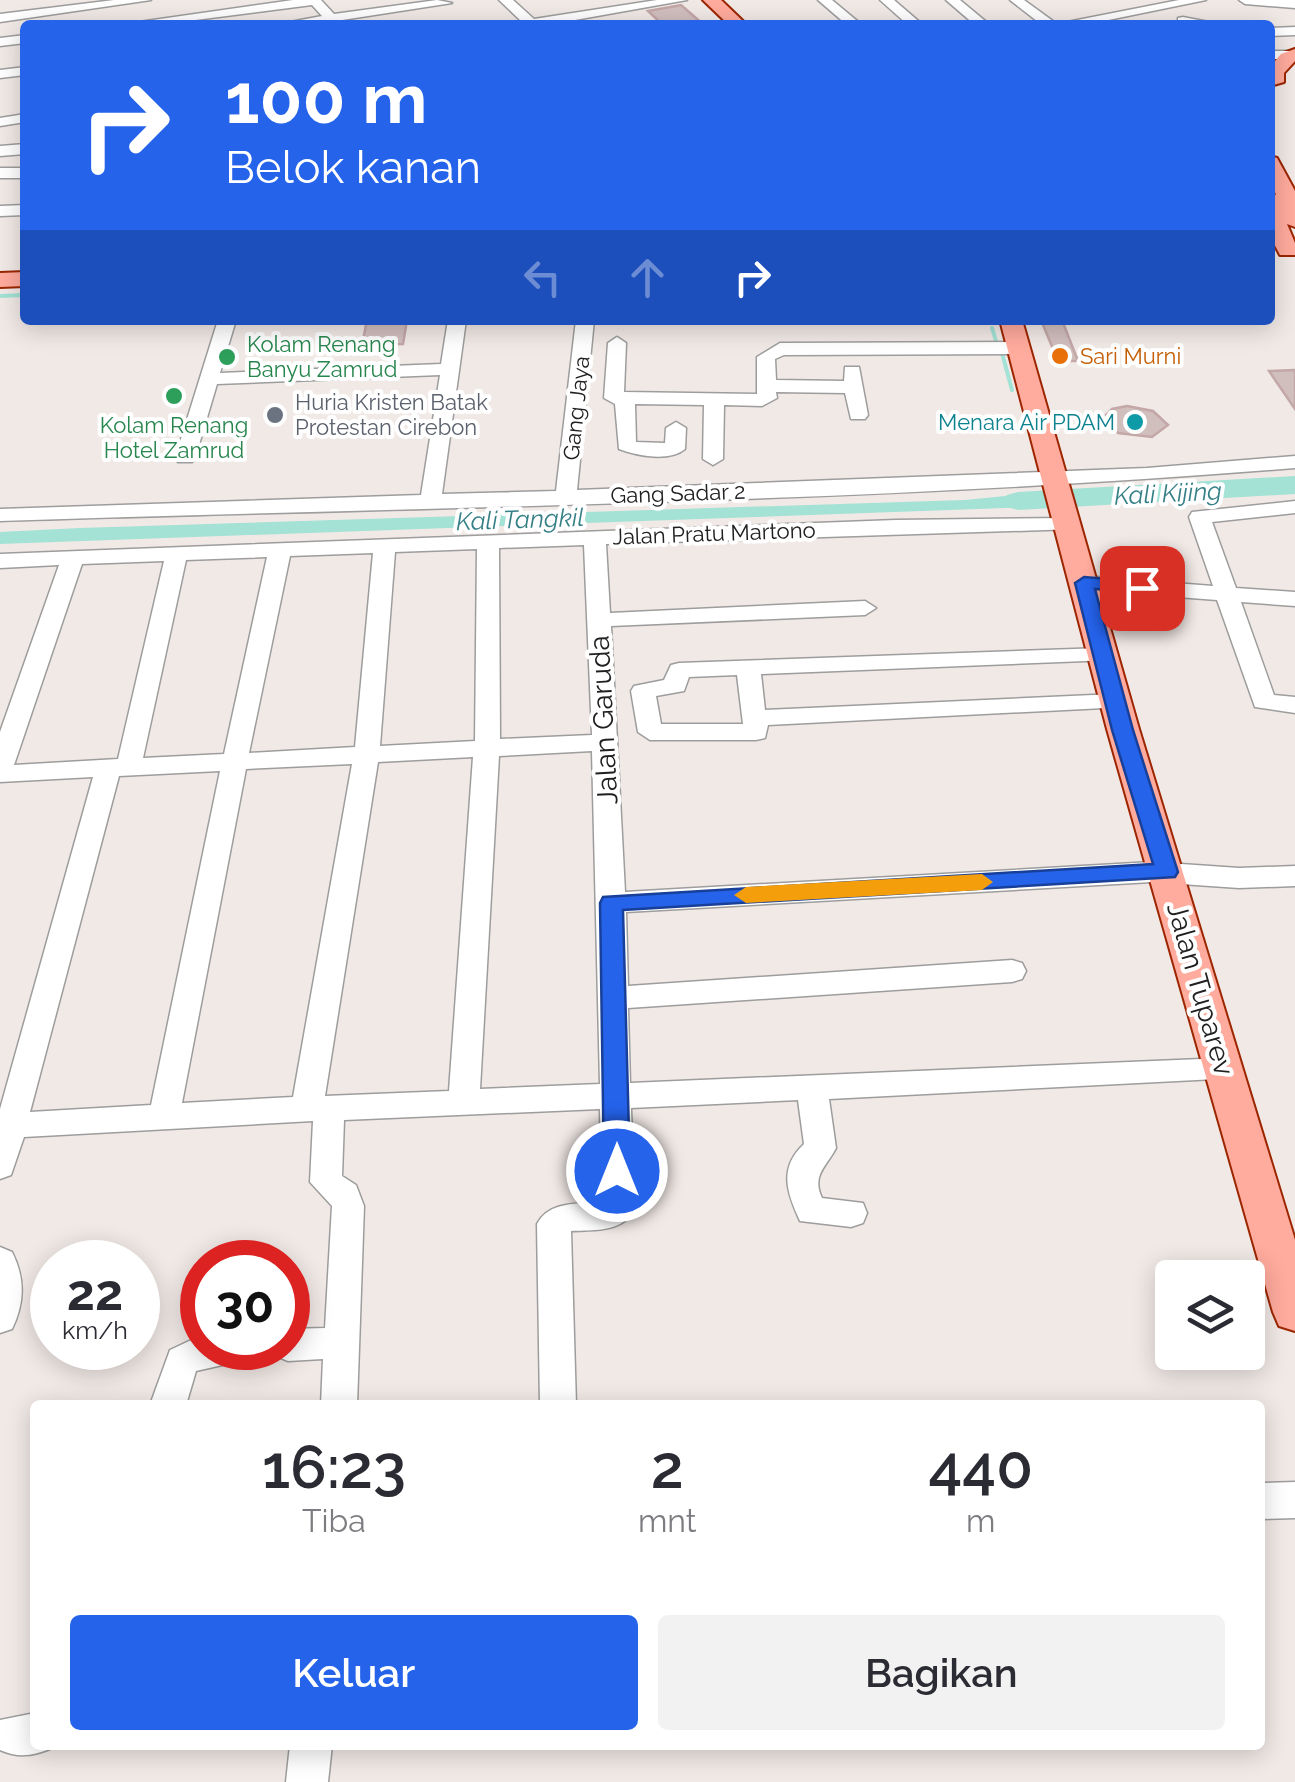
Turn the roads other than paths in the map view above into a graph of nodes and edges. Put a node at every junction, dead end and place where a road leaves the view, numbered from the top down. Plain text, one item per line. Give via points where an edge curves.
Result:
1 (145, 0) edge
2 (504, 0) edge
3 (682, 0) edge
4 (712, 0) edge
5 (824, 0) edge
6 (886, 0) edge
7 (952, 0) edge
8 (1016, 0) edge
9 (1200, 0) edge
10 (1245, 0) edge
11 (253, 4) edge
12 (1295, 4) edge
13 (386, 5) edge
14 (97, 6) junction
15 (448, 6) edge
16 (1132, 9) edge
17 (601, 10) junction
18 (1238, 14) dead end
19 (16, 16) junction
20 (330, 17) junction
21 (0, 18) edge
22 (134, 18) edge
23 (44, 19) edge
24 (104, 20) dead end
25 (312, 20) edge
26 (363, 20) edge
27 (522, 20) edge
28 (566, 20) edge
29 (608, 20) edge
30 (734, 20) edge
31 (849, 20) edge
32 (910, 20) edge
33 (977, 20) edge
34 (1044, 20) edge
35 (1086, 20) edge
36 (20, 28) edge
37 (1295, 55) edge
38 (1295, 63) edge
39 (1275, 72) edge
40 (1275, 85) edge
41 (1275, 188) edge
42 (1285, 241) edge
43 (226, 325) edge
44 (456, 325) edge
45 (584, 325) edge
46 (1012, 325) edge
47 (617, 343) dead end
48 (1018, 348) junction
49 (850, 350) junction
50 (450, 369) junction
51 (210, 379) junction
52 (767, 386) junction
53 (854, 387) junction
54 (625, 398) junction
55 (714, 400) junction
56 (858, 415) dead end
57 (676, 428) dead end
58 (185, 458) dead end
59 (713, 460) dead end
60 (1295, 462) edge
61 (1056, 479) junction
62 (566, 496) junction
63 (430, 500) junction
64 (1295, 507) edge
65 (0, 515) edge
66 (1068, 522) junction
67 (594, 538) junction
68 (488, 543) junction
69 (385, 546) junction
70 (280, 550) junction
71 (176, 555) junction
72 (73, 558) junction
73 (0, 561) edge
74 (1084, 583) junction
75 (1226, 594) junction
76 (1295, 599) edge
77 (866, 608) dead end
78 (598, 620) junction
79 (1101, 648) junction
80 (1057, 651) junction
81 (748, 668) junction
82 (1115, 702) junction
83 (1076, 704) junction
84 (1295, 704) edge
85 (754, 718) junction
86 (605, 742) junction
87 (487, 748) junction
88 (367, 754) junction
89 (237, 761) junction
90 (119, 767) junction
91 (0, 771) edge
92 (1167, 872) junction
93 (1295, 876) edge
94 (612, 903) junction
95 (1012, 970) dead end
96 (614, 998) junction
97 (1225, 1070) junction
98 (812, 1088) junction
99 (617, 1096) junction
100 (464, 1103) junction
101 (318, 1109) junction
102 (164, 1118) junction
103 (6, 1126) edge
104 (0, 1166) edge
105 (851, 1213) dead end
106 (0, 1262) edge
107 (1295, 1312) edge
108 (0, 1318) edge
109 (344, 1343) junction
110 (310, 1345) edge
111 (180, 1367) edge
112 (170, 1400) edge
113 (339, 1400) edge
114 (558, 1400) edge
115 (1295, 1500) edge
116 (1265, 1501) edge
117 (310, 1750) edge
118 (307, 1782) edge

1 - 22 street
2 - 27 street
3 - 17 street
4 - 30 main road
5 - 31 street
6 - 32 street
7 - 33 street
8 - 34 street
9 - 16 street
10 - 12 street
10 - 18 street
11 - 20 street via 318,1
11 - 22 street
13 - 15 street
13 - 26 street
14 - 22 street
14 - 23 street
14 - 24 street
16 - 35 street
17 - 28 street
17 - 29 street
19 - 21 street
19 - 23 street
19 - 36 street
20 - 25 street
20 - 26 street
37 - 39 main road
38 - 40 main road
41 - 42 main road
43 - 51 street
44 - 50 street
45 - 62 street, Gang Jaya
46 - 48 main road, Jalan Tuparev
47 - 54 street via 614,398
48 - 49 street
48 - 61 main road, Jalan Tuparev
49 - 52 street via 770,352
49 - 53 street
50 - 51 street
50 - 63 street
51 - 58 street
52 - 53 street
52 - 55 street via 765,399
53 - 56 street
54 - 55 street
54 - 57 street via 626,445 675,449
55 - 59 street
60 - 61 street, Gang Sadar 2
61 - 62 street, Gang Sadar 2
61 - 66 main road, Jalan Tuparev
62 - 63 street, Gang Sadar 2
63 - 65 street, Gang Sadar 2
64 - 75 street via 1202,514
66 - 67 street, Jalan Pratu Martono
66 - 74 main road, Jalan Tuparev
67 - 68 street, Jalan Pratu Martono
67 - 78 street, Jalan Garuda
68 - 69 street, Jalan Pratu Martono
68 - 87 street
69 - 70 street, Jalan Pratu Martono
69 - 88 street
70 - 71 street, Jalan Pratu Martono
70 - 89 street
71 - 72 street, Jalan Pratu Martono
71 - 90 street
72 - 73 street, Jalan Pratu Martono
72 - 91 street
74 - 75 street
74 - 79 main road, Jalan Tuparev
75 - 76 street
75 - 84 street via 1264,702
77 - 78 street
78 - 86 street, Jalan Garuda
79 - 80 street
79 - 82 main road, Jalan Tuparev
80 - 81 street
80 - 83 street
81 - 85 street
81 - 85 street via 679,670 675,686 642,692 655,734 756,732
82 - 83 street
82 - 92 main road, Jalan Tuparev
83 - 85 street
86 - 87 street
86 - 94 street, Jalan Garuda
87 - 88 street
87 - 100 street
88 - 89 street
88 - 101 street via 343,878
89 - 90 street
89 - 102 street
90 - 91 street
90 - 103 street
92 - 93 street
92 - 94 street
92 - 97 main road, Jalan Tuparev
94 - 96 street, Jalan Garuda
95 - 96 street
96 - 99 street, Jalan Garuda
97 - 98 street
97 - 107 main road, Jalan Tuparev
98 - 99 street
98 - 105 street via 820,1148 804,1162 802,1190 812,1211
99 - 100 street
99 - 114 street, Jalan Garuda via 617,1208 554,1224
100 - 101 street
101 - 102 street
101 - 109 street via 326,1182 348,1206
102 - 103 street
103 - 104 street
106 - 108 street via 7,1280
109 - 110 street
109 - 113 street
111 - 112 street
115 - 116 street
117 - 118 street

